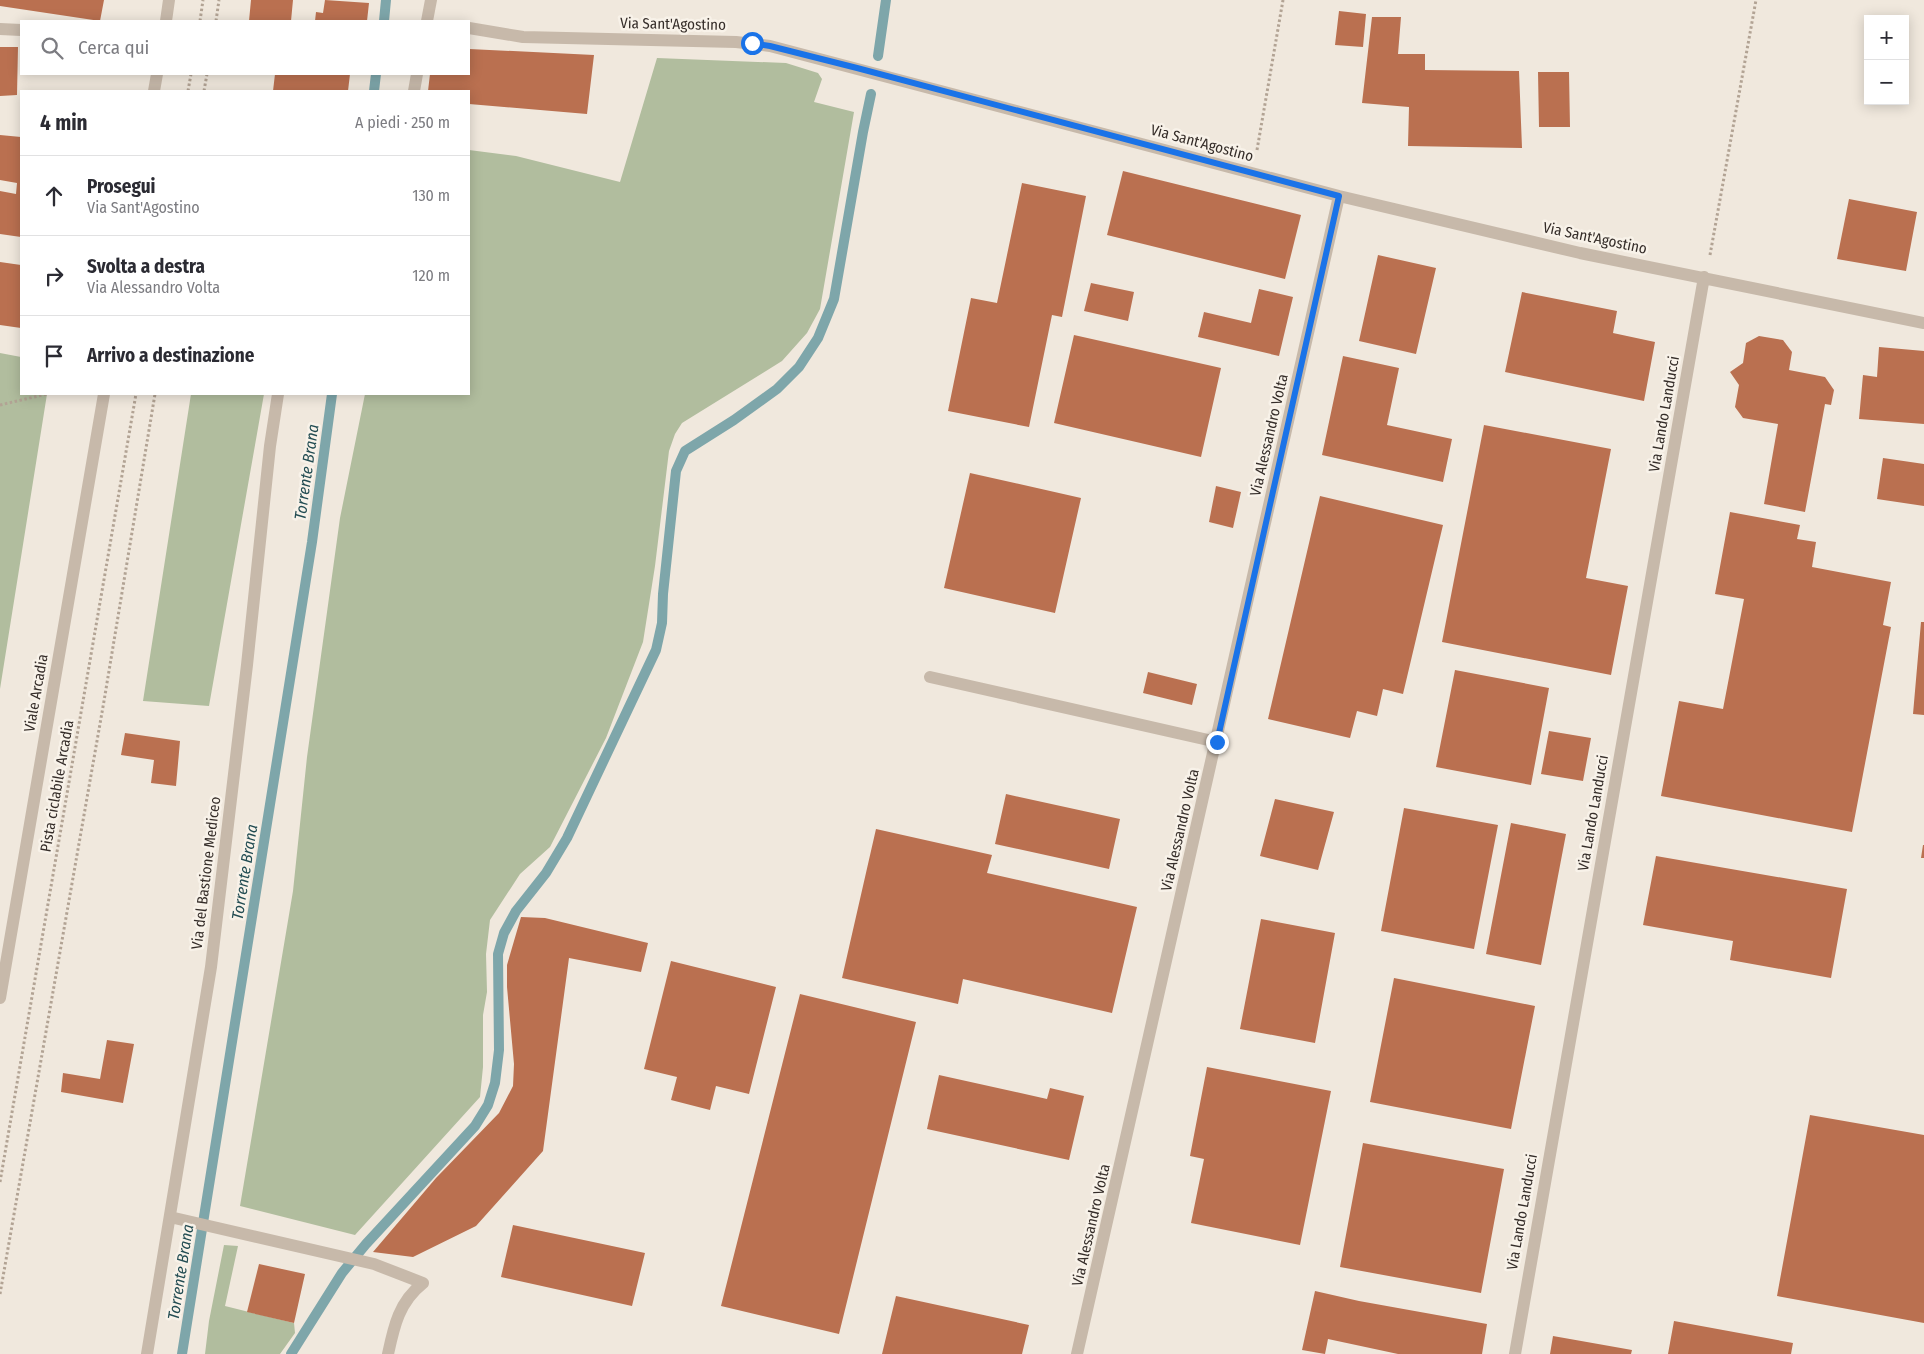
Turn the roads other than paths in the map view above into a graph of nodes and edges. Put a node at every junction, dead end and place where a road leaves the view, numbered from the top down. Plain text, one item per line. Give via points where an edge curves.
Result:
1 (169, 0) edge
2 (431, 0) edge
3 (166, 20) edge
4 (429, 20) edge
5 (470, 28) edge
6 (0, 29) edge
7 (20, 30) edge
8 (157, 75) edge
9 (417, 75) edge
10 (154, 90) edge
11 (414, 90) edge
12 (1339, 196) junction
13 (1704, 277) junction
14 (1924, 322) edge
15 (104, 395) edge
16 (278, 395) edge
17 (930, 677) dead end
18 (1217, 742) junction
19 (0, 998) edge
20 (170, 1217) junction
21 (147, 1354) edge
22 (388, 1354) edge
23 (1078, 1354) edge
24 (1515, 1354) edge

1 - 3 street
2 - 4 street
5 - 12 street, Via Sant'Agostino via 523,37 736,42 770,46
6 - 7 street
8 - 10 street
9 - 11 street
12 - 13 street, Via Sant'Agostino via 1580,253
12 - 18 street, Via Alessandro Volta
13 - 14 street, Via Sant'Agostino
13 - 24 street, Via Lando Landucci
15 - 19 street, Viale Arcadia
16 - 20 street, Via del Bastione Mediceo via 211,967
17 - 18 street
18 - 23 street, Via Alessandro Volta
20 - 21 street, Via del Bastione Mediceo
20 - 22 street via 374,1264 423,1283 403,1304

